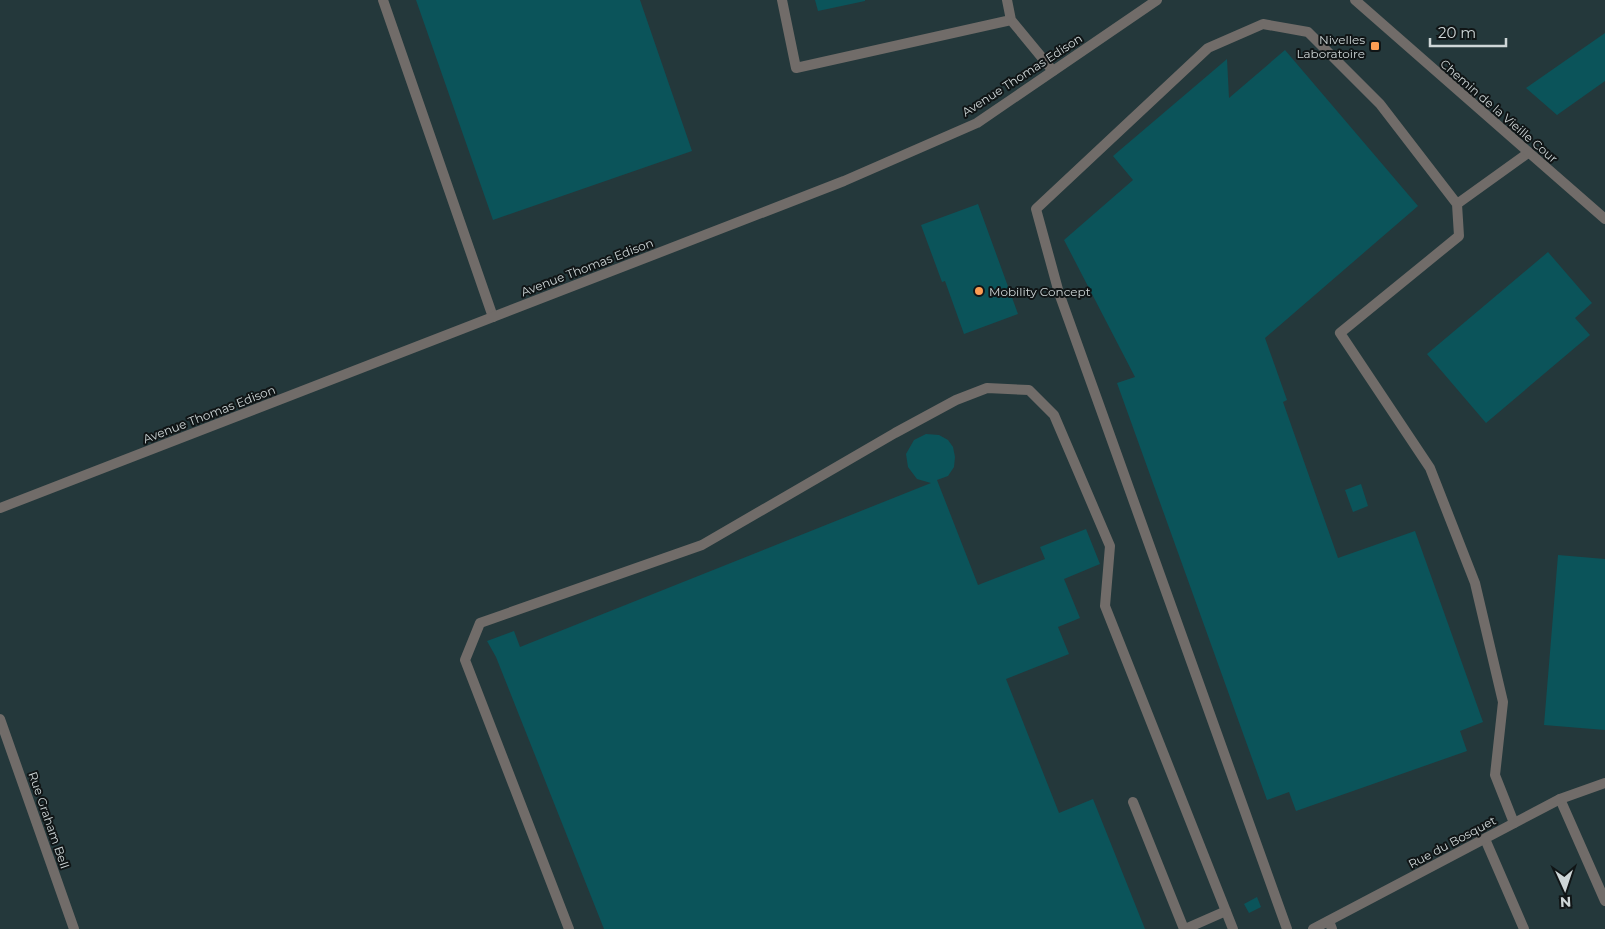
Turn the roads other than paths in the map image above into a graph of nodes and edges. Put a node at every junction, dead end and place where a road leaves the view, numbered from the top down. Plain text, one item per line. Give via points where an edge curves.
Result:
1 (382, 0) edge
2 (782, 0) edge
3 (1007, 0) edge
4 (1156, 0) edge
5 (1356, 0) edge
6 (1011, 20) junction
7 (1053, 71) junction
8 (1528, 153) junction
9 (1457, 204) junction
10 (1605, 219) edge
11 (493, 317) junction
12 (0, 508) edge
13 (0, 719) edge
14 (1605, 783) edge
15 (1560, 798) junction
16 (1133, 802) dead end
17 (1514, 823) junction
18 (1486, 839) junction
19 (1605, 901) edge
20 (1226, 911) junction
21 (1330, 925) edge
22 (74, 929) edge
23 (569, 929) edge
24 (1185, 929) edge
25 (1233, 929) edge
26 (1287, 929) edge
27 (1313, 929) edge
28 (1524, 929) edge

1 - 11 street
2 - 6 street via 796,68
3 - 6 street
4 - 7 street, Avenue Thomas Edison
5 - 8 street, Chemin de la Vieille Cour
6 - 7 street
7 - 11 street, Avenue Thomas Edison via 977,122 852,178
8 - 9 street
8 - 10 street, Chemin de la Vieille Cour
9 - 17 street via 1459,236 1340,333 1430,468 1475,583 1503,702 1495,775
9 - 26 street via 1380,104 1308,32 1263,24 1208,48 1036,209 1059,293
11 - 12 street, Avenue Thomas Edison
13 - 22 street, Rue Graham Bell
14 - 15 street, Rue du Bosquet
15 - 17 street, Rue du Bosquet
15 - 19 street
16 - 24 street
17 - 18 street, Rue du Bosquet
18 - 21 street, Rue du Bosquet
18 - 28 street
20 - 23 street via 1105,606 1110,546 1054,415 1029,390 987,388 956,400 910,425 702,546 480,623 465,660
20 - 24 street
20 - 25 street
21 - 27 street, Rue du Bosquet

